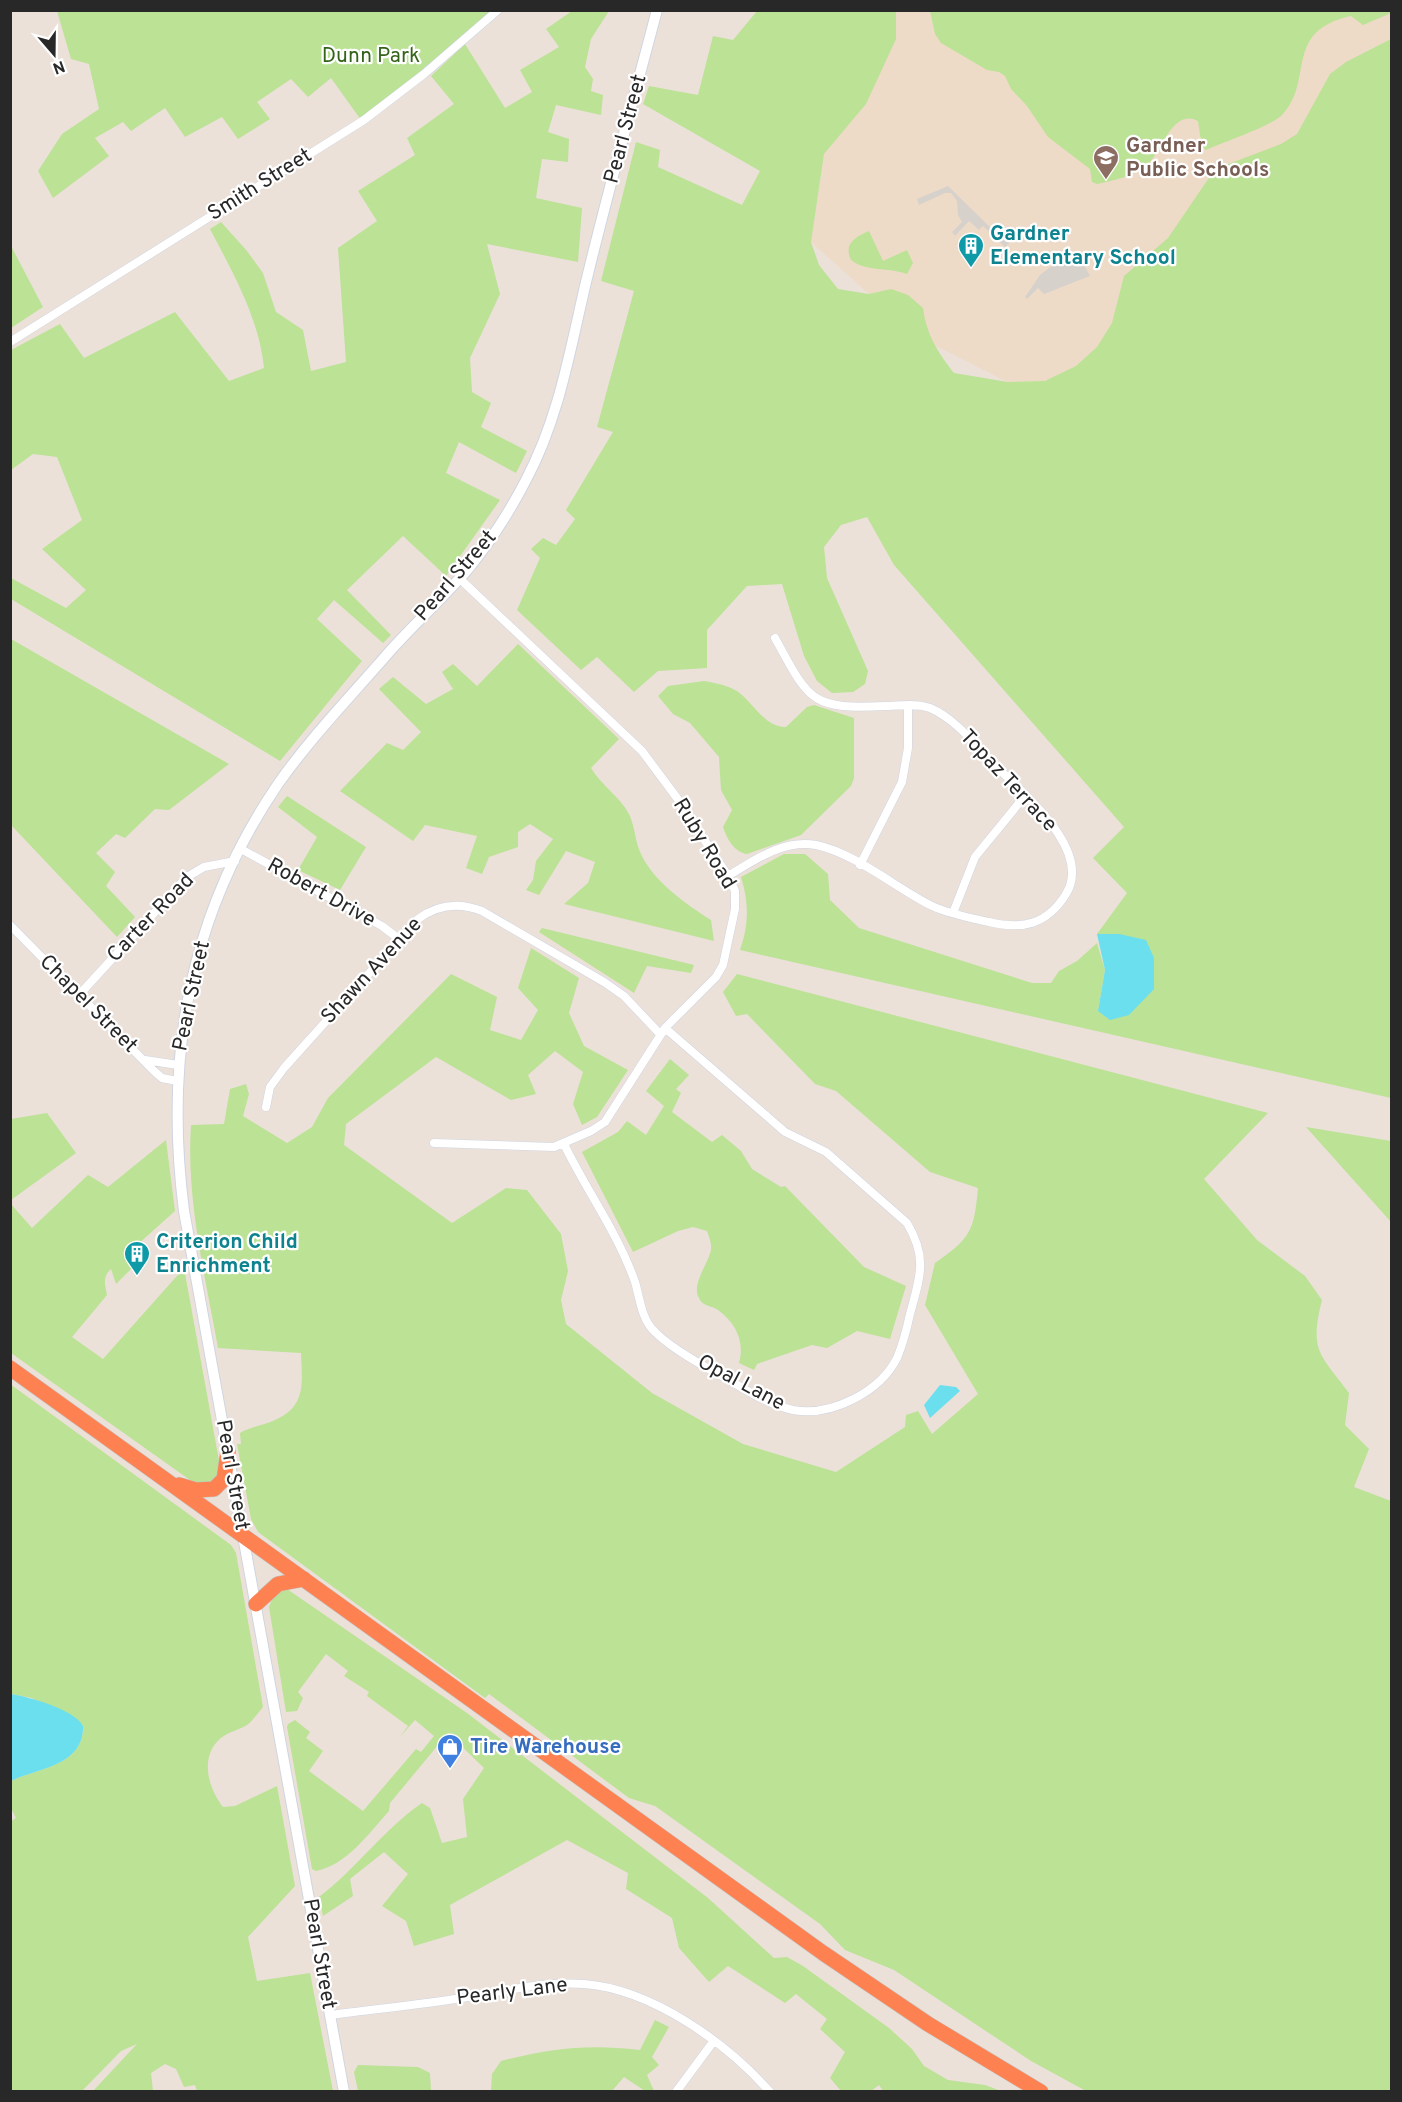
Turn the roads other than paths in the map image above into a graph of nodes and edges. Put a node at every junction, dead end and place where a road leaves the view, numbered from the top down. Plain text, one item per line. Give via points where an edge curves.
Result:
1 (498, 10) edge
2 (657, 10) edge
3 (10, 342) edge
4 (459, 578) junction
5 (775, 638) dead end
6 (908, 705) junction
7 (1024, 797) junction
8 (241, 849) junction
9 (235, 861) junction
10 (860, 865) junction
11 (728, 876) junction
12 (953, 913) junction
13 (10, 925) edge
14 (399, 939) junction
15 (79, 995) junction
16 (662, 1031) junction
17 (141, 1058) junction
18 (178, 1065) junction
19 (177, 1081) junction
20 (266, 1107) dead end
21 (434, 1143) dead end
22 (564, 1144) junction
23 (10, 1368) edge
24 (228, 1452) junction
25 (167, 1481) junction
26 (244, 1537) junction
27 (303, 1579) junction
28 (256, 1604) junction
29 (330, 2015) junction
30 (713, 2042) junction
31 (344, 2091) edge
32 (676, 2091) edge
33 (770, 2091) edge
34 (1041, 2091) edge

1 - 3 street, Smith Street via 364,120
2 - 4 main road, Pearl Street via 552,421 513,504
4 - 8 main road, Pearl Street via 305,748 267,801
4 - 11 street, Ruby Road via 642,751
5 - 6 street, Topaz Terrace via 808,694 830,705
6 - 7 street, Topaz Terrace via 929,708 950,720
6 - 10 street via 908,748 902,782
7 - 12 street via 975,857
7 - 12 street, Topaz Terrace via 1068,847 1068,892 1038,921 1013,928
8 - 9 main road, Pearl Street
8 - 14 street, Robert Drive
9 - 15 street, Carter Road via 204,867 187,877
9 - 18 main road, Pearl Street via 198,957
10 - 11 street, Topaz Terrace via 816,845 794,844 765,854
10 - 12 street, Topaz Terrace
11 - 16 street, Ruby Road via 735,891 735,909 723,965 716,977
13 - 15 street, Chapel Street
14 - 16 street, Shawn Avenue via 418,919 435,909 473,907 604,982
14 - 20 street, Shawn Avenue via 276,1077
15 - 17 street, Chapel Street
16 - 22 street, Ruby Road via 605,1122
16 - 22 street, Opal Lane via 785,1132 826,1152 906,1223 921,1254 920,1276 896,1358 882,1378 850,1400 813,1410 794,1410 771,1403 713,1372 654,1332 644,1317 628,1264
17 - 18 street, Chapel Street
17 - 19 street, Chapel Street via 162,1078
18 - 19 main road, Pearl Street
19 - 24 main road, Pearl Street via 176,1139 184,1211
21 - 22 street, Ruby Road via 544,1149
23 - 25 highway
24 - 25 highway via 224,1479 214,1489 196,1490
24 - 26 main road, Pearl Street
25 - 26 highway
26 - 27 highway
26 - 28 main road, Pearl Street
27 - 28 highway via 278,1584
27 - 34 highway via 838,1964 928,2024
28 - 29 main road, Pearl Street
29 - 30 street, Pearly Lane via 584,1984 656,2003
29 - 31 main road, Pearl Street
30 - 32 street
30 - 33 street, Pearly Lane

